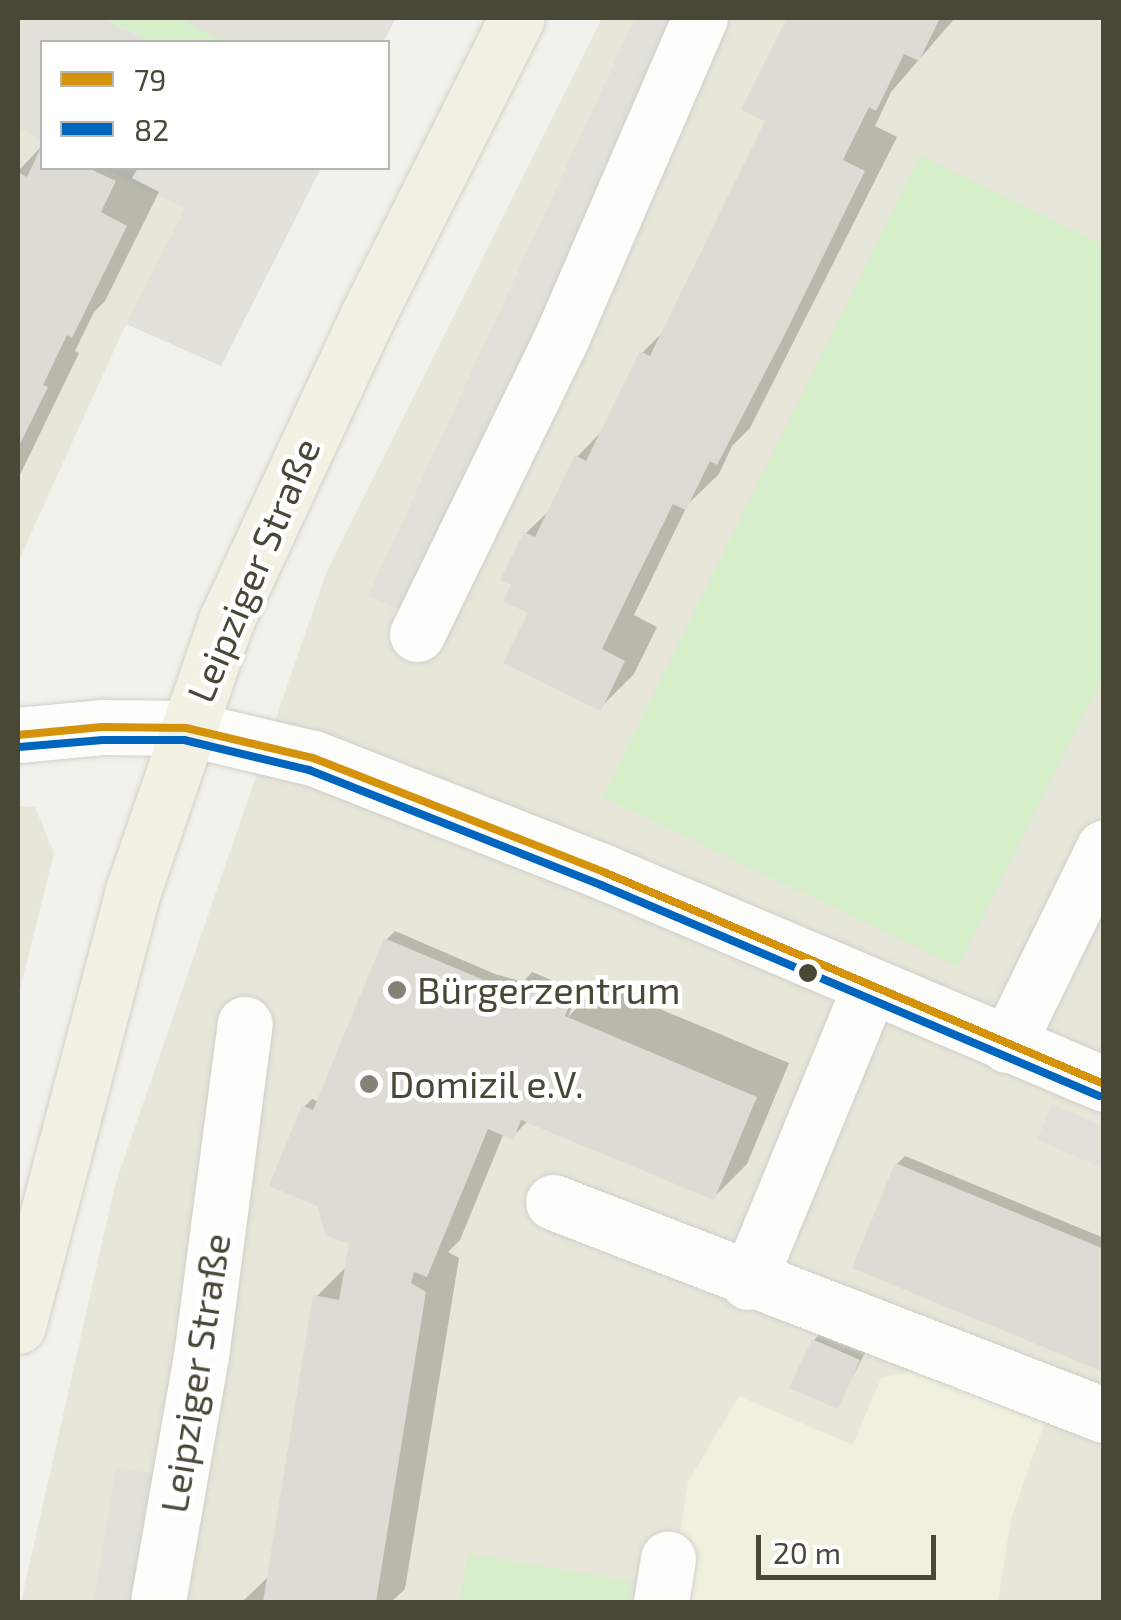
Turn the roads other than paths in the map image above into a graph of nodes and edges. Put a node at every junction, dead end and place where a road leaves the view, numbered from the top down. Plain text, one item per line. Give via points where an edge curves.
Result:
1 (517, 18) edge
2 (700, 18) edge
3 (418, 634) dead end
4 (186, 728) junction
5 (18, 736) edge
6 (1104, 847) edge
7 (870, 986) junction
8 (246, 1024) dead end
9 (1007, 1044) junction
10 (1104, 1084) edge
11 (552, 1202) dead end
12 (748, 1282) junction
13 (18, 1326) edge
14 (1104, 1415) edge
15 (158, 1602) edge

1 - 4 main road, Leipziger Straße via 297,464
2 - 3 street via 560,340
4 - 5 street
4 - 7 street via 340,768
4 - 13 main road, Leipziger Straße via 134,888
6 - 9 street
7 - 9 street
7 - 12 street
8 - 15 street, Leipziger Straße
9 - 10 street
11 - 12 street
12 - 14 street

